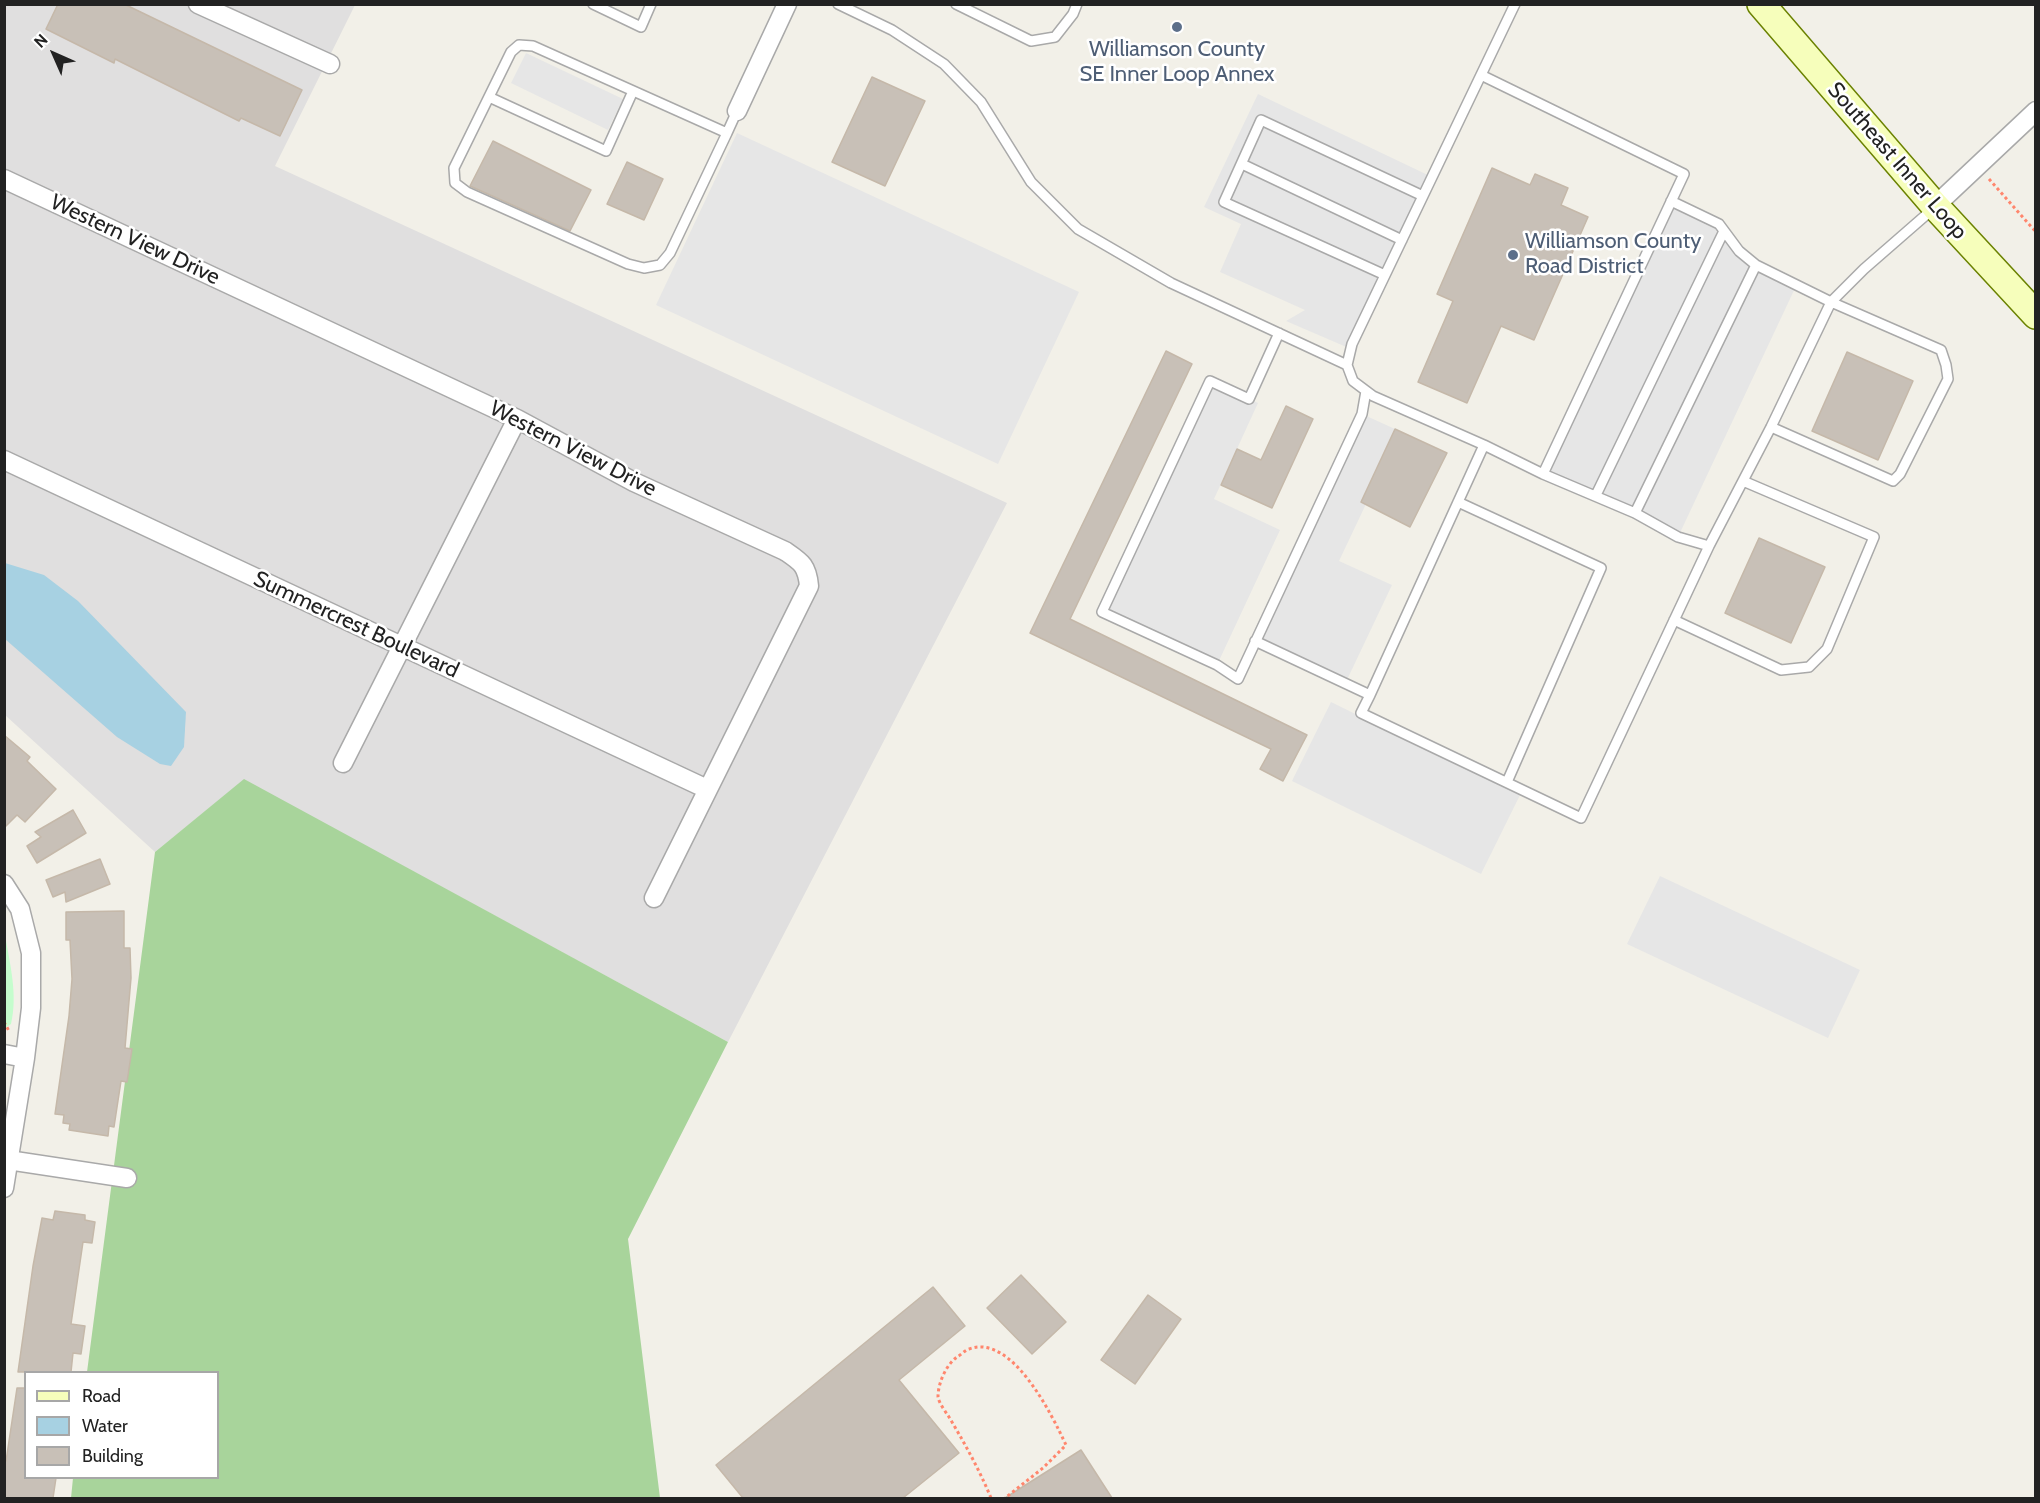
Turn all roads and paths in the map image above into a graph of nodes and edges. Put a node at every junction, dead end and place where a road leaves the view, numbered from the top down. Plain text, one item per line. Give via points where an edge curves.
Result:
1 (198, 4) edge
2 (593, 4) edge
3 (651, 4) edge
4 (787, 4) edge
5 (838, 4) edge
6 (956, 4) edge
7 (1077, 4) edge
8 (1515, 4) edge
9 (1761, 4) edge
10 (224, 10) edge
11 (330, 64) dead end
12 (1481, 75) junction
13 (633, 91) junction
14 (489, 98) junction
15 (737, 111) joint
16 (2036, 111) edge
17 (728, 133) junction
18 (1242, 164) junction
19 (4, 178) edge
20 (1989, 179) dead end
21 (1423, 196) junction
22 (1671, 201) junction
23 (1935, 206) junction
24 (1724, 231) junction
25 (2036, 232) edge
26 (1402, 240) junction
27 (1756, 265) junction
28 (1385, 275) junction
29 (1831, 302) junction
30 (2036, 315) edge
31 (1280, 333) junction
32 (1347, 365) junction
33 (1366, 391) junction
34 (517, 419) junction
35 (1771, 427) junction
36 (1484, 445) junction
37 (4, 460) edge
38 (1543, 474) junction
39 (1743, 481) junction
40 (1596, 495) junction
41 (1458, 502) junction
42 (1635, 513) junction
43 (1709, 546) junction
44 (1674, 620) junction
45 (1255, 641) junction
46 (402, 646) junction
47 (1370, 695) junction
48 (343, 762) dead end
49 (1507, 782) junction
50 (707, 789) junction
51 (4, 884) edge
52 (654, 898) dead end
53 (4, 1022) edge
54 (10, 1033) dead end
55 (4, 1054) edge
56 (26, 1058) junction
57 (8, 1160) junction
58 (127, 1178) dead end
59 (4, 1188) edge
60 (991, 1498) edge
61 (1005, 1498) edge

1 - 10 street
2 - 3 lane via 641,27
4 - 15 street
5 - 31 lane via 892,30 944,64 981,102 1031,182 1078,229 1171,283
6 - 7 lane via 1031,41 1055,37
8 - 12 lane
9 - 23 main road, Southeast Inner Loop
10 - 11 street
12 - 21 lane
12 - 22 lane via 1684,174
13 - 14 lane via 533,46 519,45 511,52
13 - 14 lane via 606,151
13 - 17 lane
14 - 17 lane via 454,168 455,183 467,192 644,268 660,265 670,253
15 - 17 lane
16 - 23 street
18 - 21 lane via 1261,120
18 - 26 lane
18 - 28 lane via 1224,202
19 - 34 street, Western View Drive
20 - 25 path
21 - 26 lane
22 - 24 lane via 1719,224
22 - 38 lane
23 - 29 lane
23 - 30 main road, Southeast Inner Loop
24 - 27 lane
24 - 40 lane
26 - 28 lane
27 - 29 lane
27 - 42 lane
28 - 32 lane via 1352,345
29 - 35 lane
29 - 35 lane via 1941,350 1948,378 1893,481
31 - 32 lane
31 - 45 lane via 1249,399 1210,381 1102,612 1217,665 1238,679
32 - 33 lane via 1353,381
33 - 36 lane
33 - 45 lane via 1362,414
34 - 46 street
34 - 50 street, Western View Drive via 634,482 785,551 802,563 808,573 809,586
35 - 39 lane
36 - 38 lane
36 - 41 lane
37 - 46 street, Summercrest Boulevard
38 - 40 lane
39 - 43 lane
39 - 44 lane via 1874,537 1827,649 1809,667 1781,670
40 - 42 lane
41 - 47 lane
41 - 49 lane via 1601,568
42 - 43 lane via 1678,537
43 - 44 lane
44 - 49 lane via 1581,818
45 - 47 lane
46 - 48 street
46 - 50 street, Summercrest Boulevard
47 - 49 lane via 1361,713
50 - 52 street, Western View Drive
51 - 56 street via 20,909 31,953
53 - 54 path
55 - 56 street
56 - 57 street
57 - 58 street
57 - 59 street
60 - 61 path via 976,1462 938,1399 947,1369 969,1349 987,1348 1004,1356 1026,1376 1066,1445

